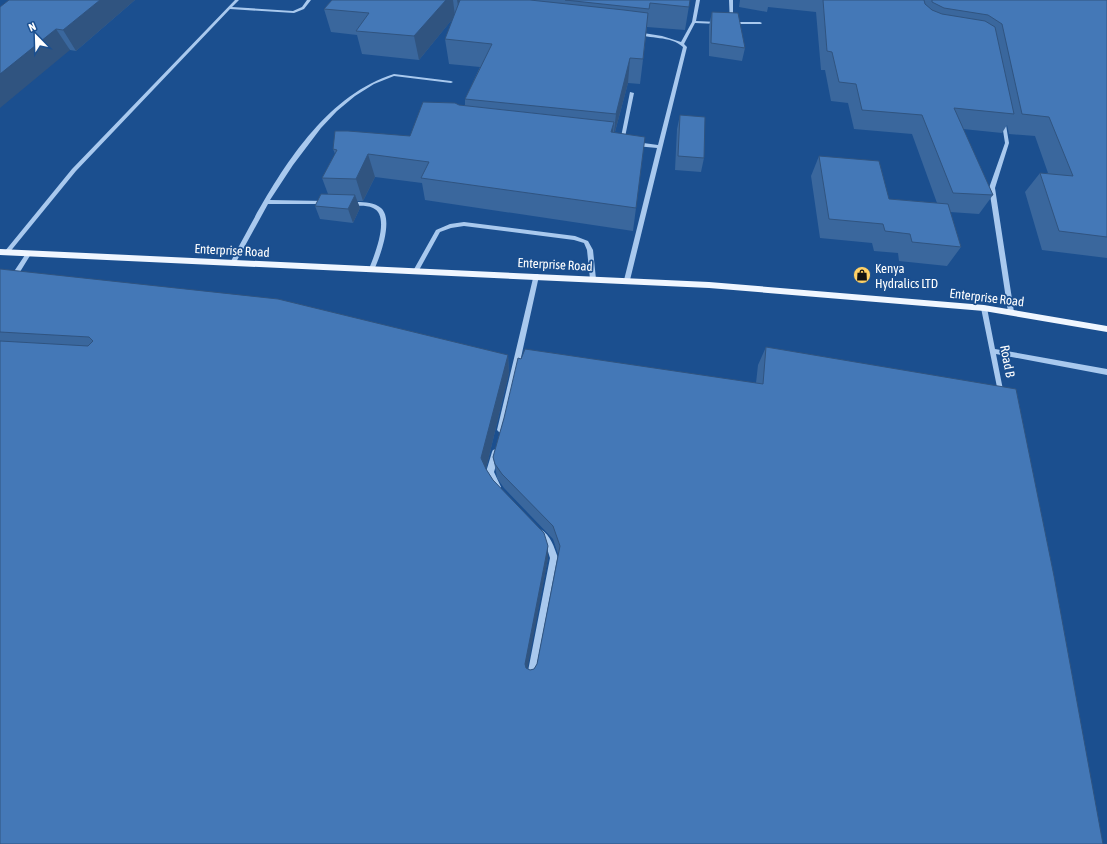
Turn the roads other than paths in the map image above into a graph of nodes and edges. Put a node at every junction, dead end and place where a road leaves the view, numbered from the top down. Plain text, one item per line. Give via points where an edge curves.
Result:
1 (237, 0) edge
2 (310, 0) edge
3 (698, 0) edge
4 (731, 0) edge
5 (229, 8) junction
6 (694, 22) junction
7 (731, 23) junction
8 (760, 23) dead end
9 (629, 32) edge
10 (682, 44) junction
11 (451, 82) dead end
12 (632, 93) dead end
13 (1001, 111) edge
14 (614, 142) edge
15 (622, 142) junction
16 (659, 147) junction
17 (266, 202) junction
18 (336, 204) edge
19 (343, 204) edge
20 (4, 252) edge
21 (29, 253) junction
22 (233, 263) junction
23 (372, 269) junction
24 (416, 271) junction
25 (536, 276) junction
26 (593, 279) junction
27 (627, 280) junction
28 (8, 285) edge
29 (984, 308) junction
30 (1011, 312) junction
31 (1107, 329) edge
32 (992, 351) junction
33 (1107, 372) edge
34 (1002, 405) edge
35 (500, 491) edge
36 (533, 526) edge
37 (532, 670) edge

1 - 5 lane
2 - 5 lane via 303,8 294,12
3 - 6 lane
4 - 7 lane
5 - 20 lane via 74,170
6 - 7 lane
6 - 10 lane
7 - 8 lane
9 - 10 lane via 671,39
10 - 16 lane via 685,47
11 - 17 lane via 394,75 361,90 318,127
12 - 15 lane
13 - 30 lane via 1007,143 992,188
14 - 15 lane
15 - 16 lane
16 - 27 lane
17 - 18 lane
17 - 22 lane
19 - 23 lane via 367,205 380,209 384,215 385,225
20 - 21 main road, Enterprise Road
21 - 22 main road, Enterprise Road
21 - 28 lane
22 - 23 main road, Enterprise Road
23 - 24 main road, Enterprise Road
24 - 25 main road, Enterprise Road
24 - 26 lane via 438,231 464,224 575,238 586,242 590,250
25 - 26 main road, Enterprise Road
25 - 35 lane via 490,472
26 - 27 main road, Enterprise Road
27 - 29 main road, Enterprise Road
29 - 30 main road, Enterprise Road
29 - 32 lane, Road B
30 - 31 main road, Enterprise Road
32 - 33 lane
32 - 34 lane, Road B
36 - 37 lane via 549,543 554,558

